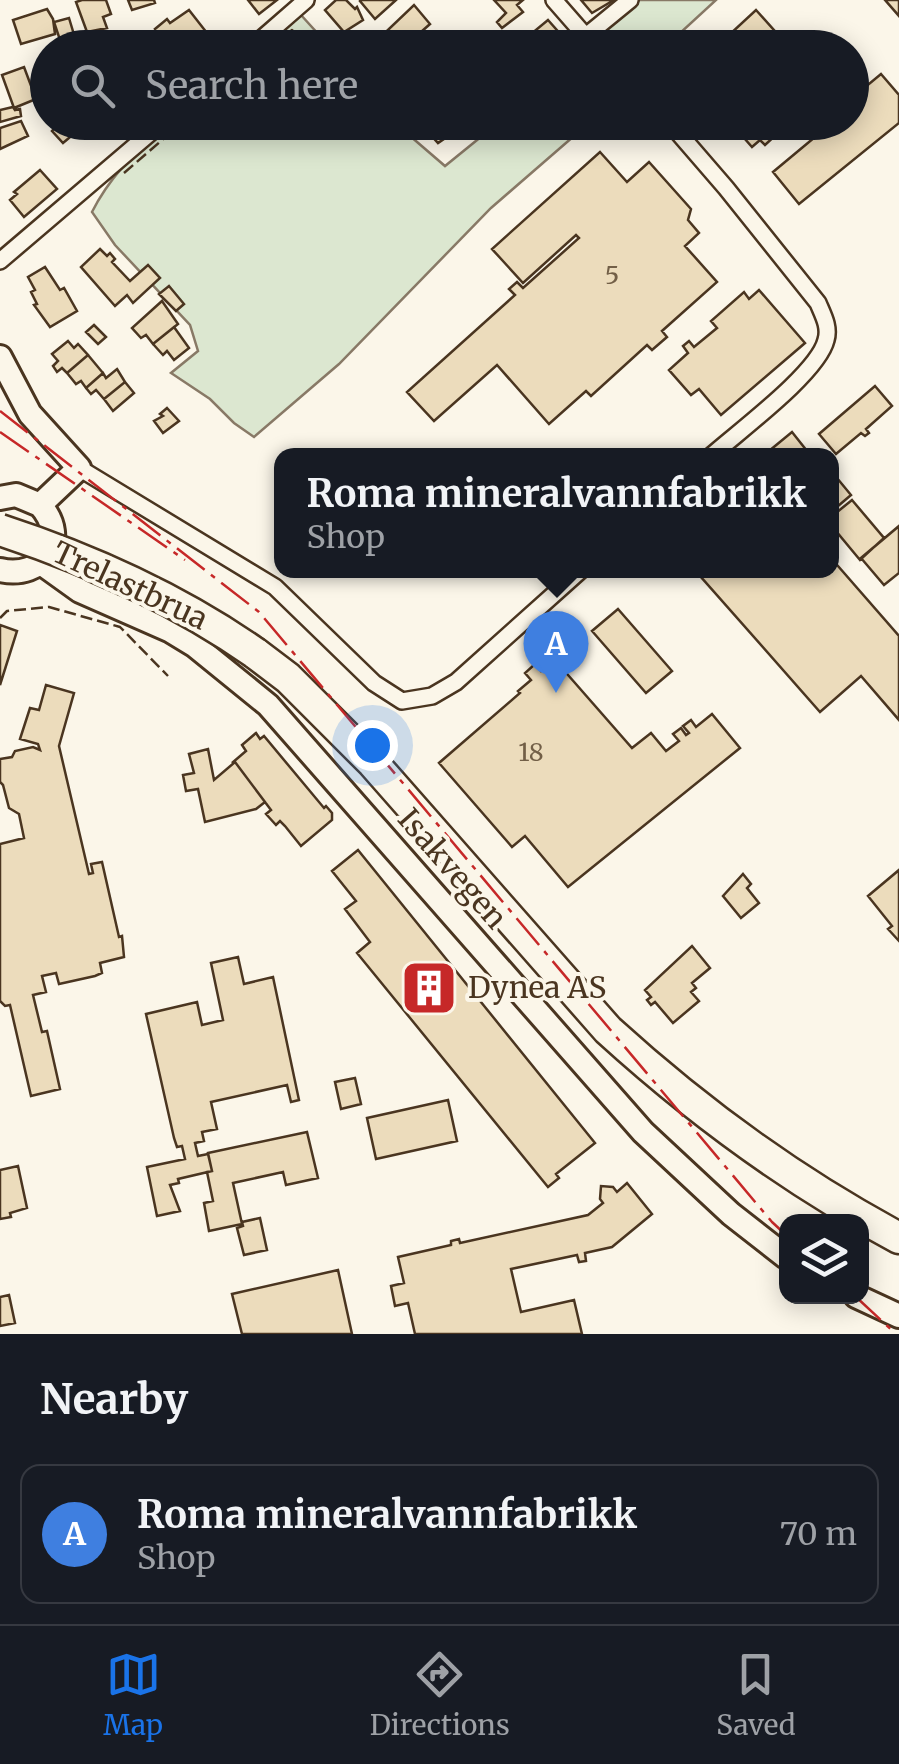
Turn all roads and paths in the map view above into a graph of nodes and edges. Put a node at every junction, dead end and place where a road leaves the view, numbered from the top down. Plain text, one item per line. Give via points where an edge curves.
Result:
1 (306, 0) edge
2 (554, 0) edge
3 (630, 0) edge
4 (271, 30) edge
5 (580, 30) edge
6 (602, 30) edge
7 (141, 140) edge
8 (685, 140) edge
9 (0, 261) edge
10 (0, 356) edge
11 (720, 448) edge
12 (79, 468) junction
13 (0, 498) edge
14 (40, 505) junction
15 (0, 530) edge
16 (40, 564) junction
17 (0, 570) edge
18 (572, 578) edge
19 (899, 1238) edge
20 (779, 1251) edge
21 (869, 1302) edge
22 (899, 1316) edge

1 - 4 street
2 - 5 street
3 - 6 street
7 - 9 street
8 - 11 street via 818,303 828,338 816,362
10 - 12 street via 30,414
12 - 14 street
12 - 18 street via 275,587 402,702 456,682
13 - 14 street via 16,495
14 - 16 street via 54,530
15 - 19 highway, Trelastbrua, bridge via 173,600 288,678 373,762 618,1040 747,1146
16 - 17 street via 14,573
16 - 20 street, Isakvegen via 80,591 194,645 268,705 643,1132
21 - 22 street

